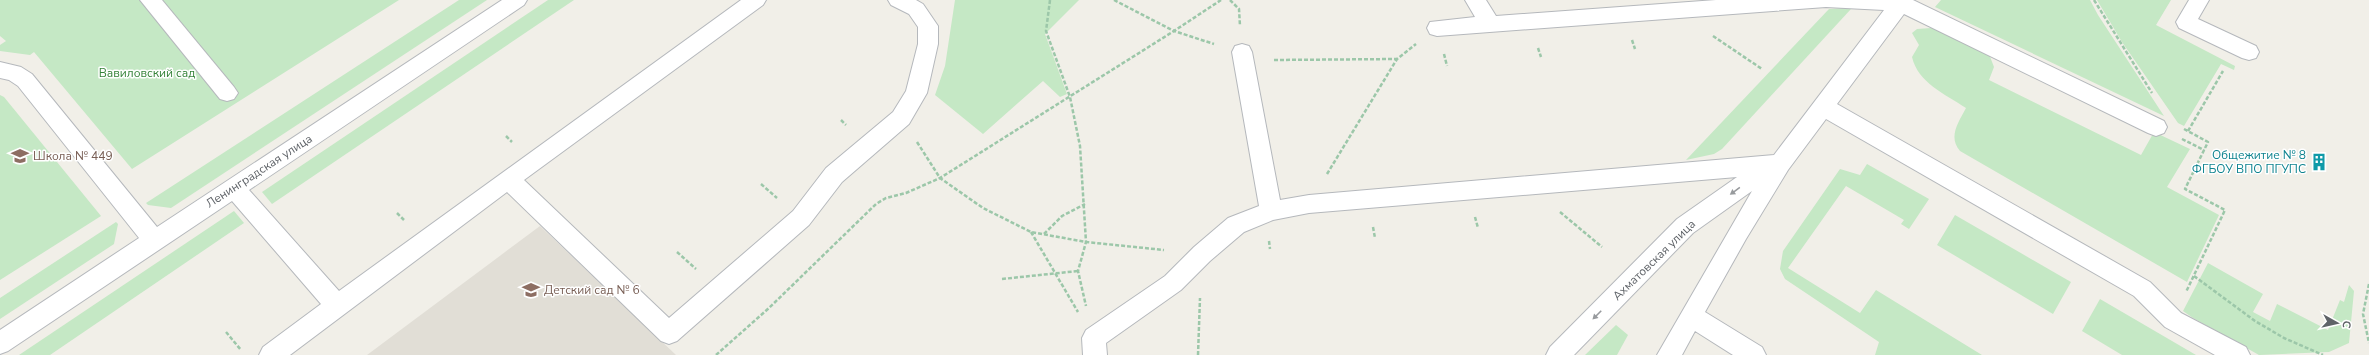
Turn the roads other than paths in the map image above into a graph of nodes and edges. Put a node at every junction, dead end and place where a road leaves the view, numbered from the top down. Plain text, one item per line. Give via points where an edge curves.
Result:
1 (150, 0) edge
2 (517, 0) edge
3 (756, 0) edge
4 (900, 0) edge
5 (1475, 0) edge
6 (1823, 0) edge
7 (1830, 0) edge
8 (2199, 0) edge
9 (1901, 1) edge
10 (1490, 24) junction
11 (1437, 28) road end
12 (1242, 52) road end
13 (2250, 52) road end
14 (0, 70) edge
15 (227, 93) dead end
16 (1822, 106) junction
17 (2156, 127) dead end
18 (1780, 164) junction
19 (508, 179) junction
20 (234, 188) junction
21 (1271, 211) junction
22 (154, 240) junction
23 (338, 306) junction
24 (1691, 316) junction
25 (0, 343) edge
26 (1094, 346) edge
27 (271, 355) edge
28 (1558, 355) edge
29 (1669, 355) edge
30 (1754, 355) edge
31 (2238, 355) edge

1 - 15 street
2 - 20 street, Ленинградская улица
3 - 19 street
4 - 19 street via 916,9 928,26 928,44 916,93 901,118 834,175 801,218 669,334
5 - 10 street
6 - 10 street
7 - 9 street
8 - 13 street via 2186,22
9 - 16 street, Ахматовская улица
9 - 17 street
10 - 11 street
12 - 21 street
14 - 22 street via 14,73 25,80
16 - 18 street, Ахматовская улица
16 - 31 street via 2142,289 2173,320
18 - 21 street via 1309,204
18 - 24 street, Ахматовская улица
18 -> 28 street, Ахматовская улица via 1742,185 1685,226
19 - 23 street
20 - 22 street, Ленинградская улица
20 - 23 street
21 - 26 street via 1236,225 1173,283
22 - 25 street, Ленинградская улица
23 - 27 street
24 - 29 street, Ахматовская улица
24 - 30 street

